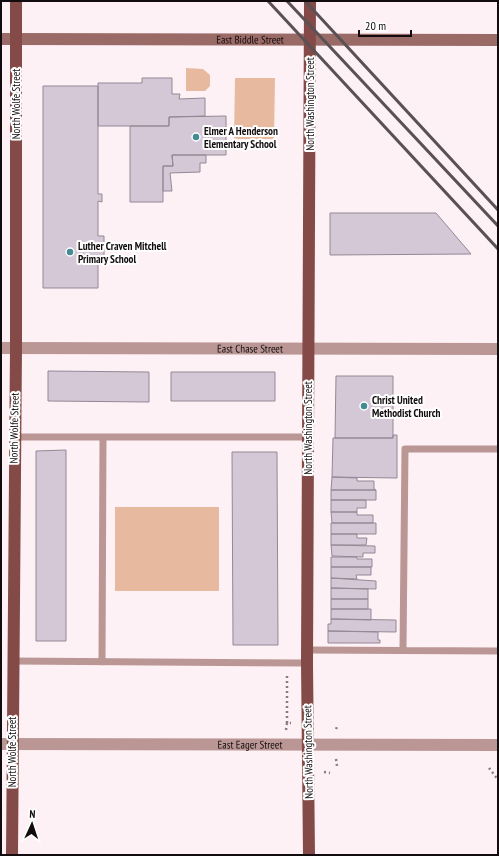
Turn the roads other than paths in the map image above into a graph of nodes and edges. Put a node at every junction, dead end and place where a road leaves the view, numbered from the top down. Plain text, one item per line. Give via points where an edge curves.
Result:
1 (16, 1) edge
2 (310, 1) edge
3 (1, 39) edge
4 (16, 39) junction
5 (310, 40) junction
6 (498, 40) edge
7 (1, 348) edge
8 (16, 348) junction
9 (308, 349) junction
10 (498, 349) edge
11 (14, 437) junction
12 (103, 437) junction
13 (308, 437) junction
14 (498, 449) edge
15 (307, 650) junction
16 (403, 650) junction
17 (498, 651) edge
18 (12, 661) junction
19 (102, 662) junction
20 (307, 663) junction
21 (6, 744) edge
22 (308, 745) junction
23 (498, 746) edge
24 (12, 855) edge
25 (309, 855) edge

1 - 4 main road, North Wolfe Street
2 - 5 main road, North Washington Street
3 - 4 street, East Biddle Street
4 - 5 street, East Biddle Street
4 - 8 main road, North Wolfe Street
5 - 6 street, East Biddle Street
5 - 9 main road, North Washington Street
7 - 8 street, East Chase Street
8 - 9 street, East Chase Street
8 - 11 main road, North Wolfe Street
9 - 10 street, East Chase Street
9 - 13 main road, North Washington Street
11 - 12 lane
11 - 18 main road, North Wolfe Street
12 - 13 lane
12 - 19 lane
13 - 15 main road, North Washington Street
14 - 16 lane via 405,449
15 - 16 lane
15 - 20 main road, North Washington Street
16 - 17 lane
18 - 19 lane
18 - 21 main road, North Wolfe Street
19 - 20 lane
20 - 22 main road, North Washington Street
21 - 22 street, East Eager Street
21 - 24 main road, North Wolfe Street
22 - 23 street, East Eager Street
22 - 25 main road, North Washington Street

